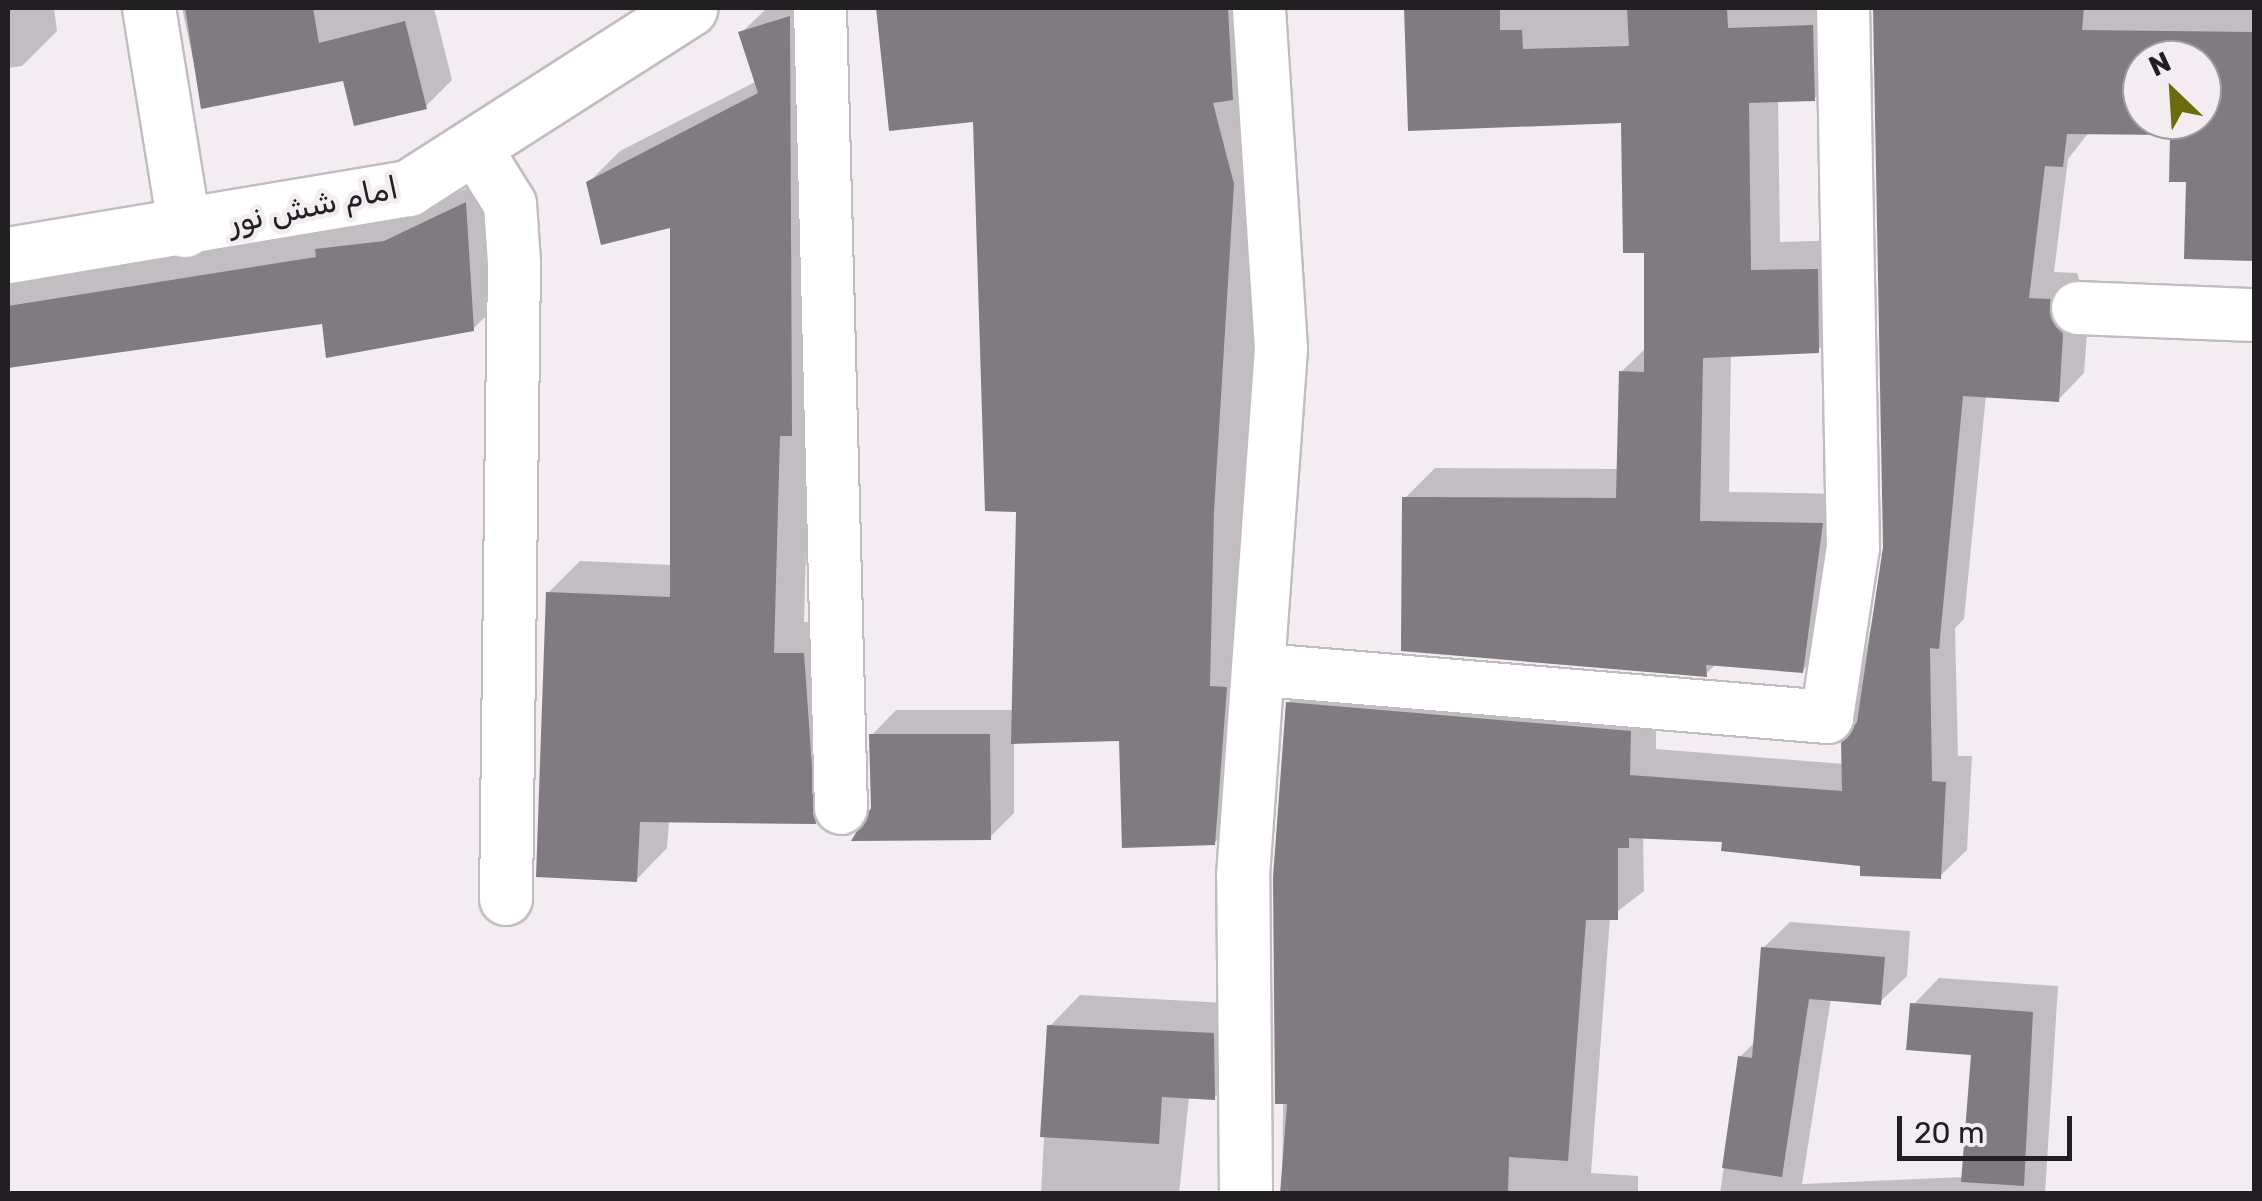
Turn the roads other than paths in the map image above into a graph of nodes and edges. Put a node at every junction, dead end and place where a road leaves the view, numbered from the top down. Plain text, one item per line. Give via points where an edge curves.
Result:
1 (149, 8) edge
2 (689, 8) edge
3 (820, 8) edge
4 (1259, 8) edge
5 (1843, 8) edge
6 (475, 148) junction
7 (185, 231) junction
8 (8, 255) edge
9 (2078, 308) dead end
10 (2254, 316) edge
11 (1263, 670) junction
12 (841, 808) dead end
13 (506, 899) dead end
14 (1246, 1194) edge

1 - 7 street
2 - 6 street, امام شش نور
3 - 12 street
4 - 11 street via 1281,349
5 - 11 street via 1854,548 1827,717
6 - 7 street, امام شش نور via 408,188
6 - 13 street via 510,204 514,263
7 - 8 street, امام شش نور
9 - 10 street
11 - 14 street via 1243,876

